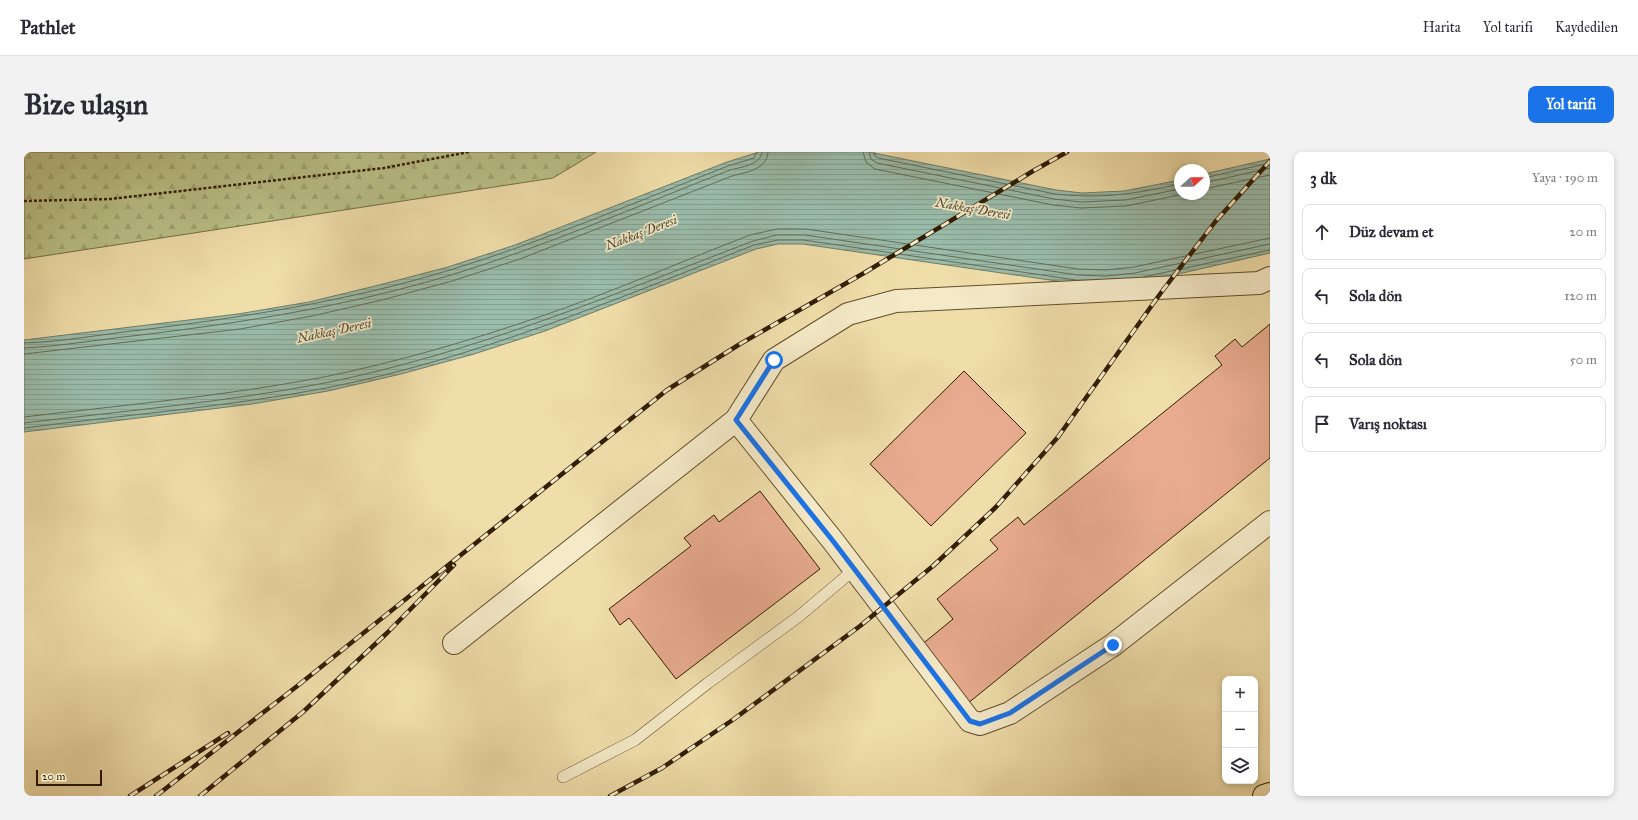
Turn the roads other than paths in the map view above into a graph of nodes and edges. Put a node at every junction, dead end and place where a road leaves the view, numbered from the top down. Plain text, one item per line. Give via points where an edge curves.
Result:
1 (1270, 278) edge
2 (736, 420) junction
3 (1270, 522) edge
4 (854, 569) junction
5 (454, 643) dead end
6 (563, 777) dead end
7 (1270, 794) edge
8 (1264, 796) edge

1 - 2 street via 1259,283 896,301 848,314 774,360
2 - 4 street
2 - 5 street
3 - 4 street via 1113,645 1010,713 980,724 970,721
4 - 6 lane via 798,617 708,682 635,740
7 - 8 main road

